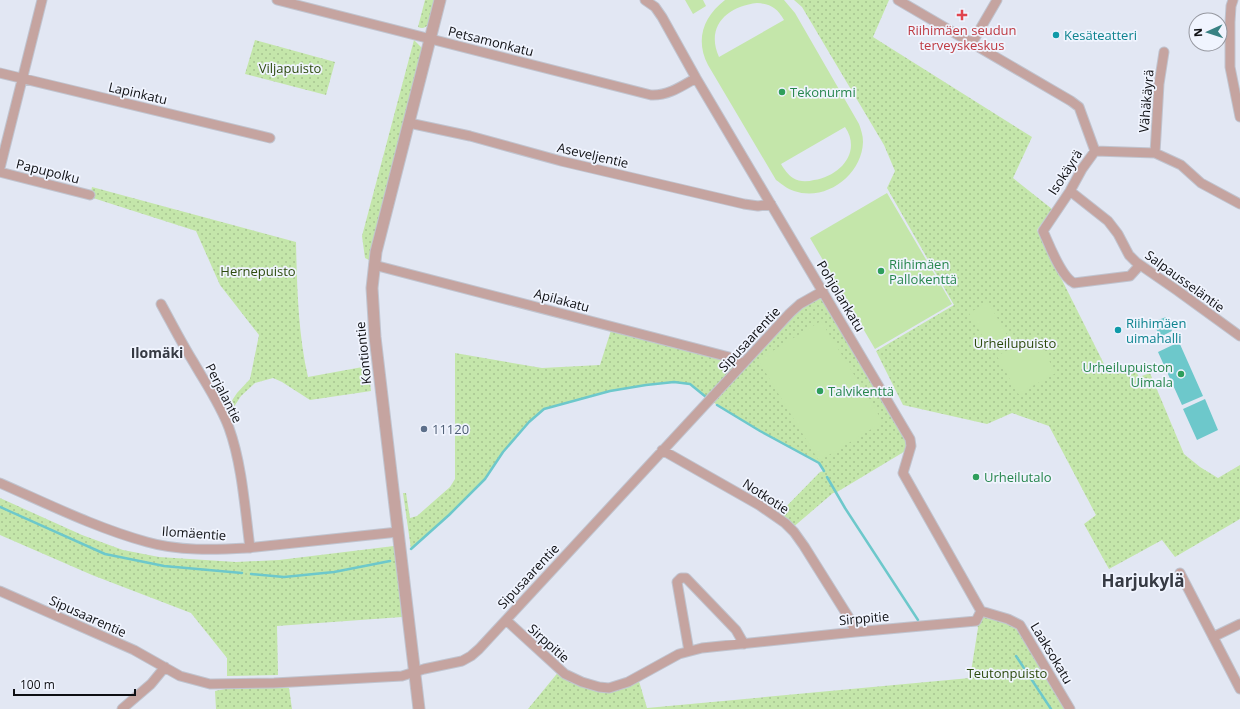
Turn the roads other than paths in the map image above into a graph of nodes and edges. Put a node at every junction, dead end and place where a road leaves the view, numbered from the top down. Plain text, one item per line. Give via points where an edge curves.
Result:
1 (42, 0) edge
2 (277, 0) edge
3 (440, 0) edge
4 (898, 0) edge
5 (996, 0) edge
6 (1234, 0) edge
7 (646, 1) edge
8 (1240, 3) edge
9 (430, 39) junction
10 (972, 43) junction
11 (1164, 52) dead end
12 (0, 73) edge
13 (696, 78) junction
14 (22, 79) junction
15 (1240, 117) edge
16 (409, 123) junction
17 (270, 138) dead end
18 (1095, 151) junction
19 (1155, 153) junction
20 (0, 168) edge
21 (0, 172) edge
22 (1070, 191) junction
23 (90, 195) dead end
24 (771, 204) junction
25 (1240, 204) edge
26 (374, 265) junction
27 (1140, 265) junction
28 (822, 291) junction
29 (161, 304) dead end
30 (1240, 336) edge
31 (742, 364) junction
32 (662, 450) junction
33 (0, 483) edge
34 (398, 532) junction
35 (250, 548) junction
36 (1180, 573) dead end
37 (0, 592) edge
38 (981, 611) junction
39 (506, 620) junction
40 (1240, 624) edge
41 (855, 632) junction
42 (1213, 637) junction
43 (744, 644) junction
44 (689, 651) junction
45 (165, 667) junction
46 (414, 673) junction
47 (1240, 689) edge
48 (122, 709) edge
49 (419, 709) edge
50 (1070, 709) edge

1 - 14 street
2 - 9 street, Petsamonkatu
3 - 9 street, Kontiontie
4 - 10 street
5 - 10 street
6 - 8 street
6 - 15 street via 1230,22 1230,67
7 - 13 street, Pohjolankatu via 654,6 662,17
9 - 13 street, Petsamonkatu via 651,95 668,93
9 - 16 street, Kontiontie
10 - 18 street via 1079,107
11 - 19 street, Vähäkäyrä via 1159,84
12 - 14 street, Lapinkatu
13 - 24 street, Pohjolankatu
14 - 17 street, Lapinkatu
14 - 20 street
16 - 24 street, Aseveljentie via 744,204
16 - 26 street, Kontiontie
18 - 19 street, Isokäyrä
18 - 22 street, Isokäyrä via 1082,168
19 - 25 street, Isokäyrä via 1181,165 1200,183
21 - 23 street, Papupolku
22 - 27 street, Salpausseläntie via 1108,221 1129,255
22 - 27 street, Isokäyrä via 1043,231 1066,276 1074,283 1084,283 1130,276
24 - 28 street, Pohjolankatu
26 - 31 street, Apilakatu via 733,358
26 - 34 street, Kontiontie via 372,288 375,337
27 - 30 street, Salpausseläntie
28 - 31 street, Sipusaarentie via 790,313
28 - 38 street, Pohjolankatu via 910,439 911,446 903,473
29 - 35 street, Perjalantie via 215,397 228,428 238,463
31 - 32 street, Sipusaarentie
32 - 39 street, Sipusaarentie
32 - 41 street, Notkotie via 760,505 785,523 804,546 851,621
33 - 35 street, Ilomäentie via 82,519 147,542 186,548
34 - 35 street, Ilomäentie
34 - 46 street, Kontiontie
36 - 42 street
37 - 45 street, Sipusaarentie via 134,650
38 - 41 street, Sirppitie via 976,621
38 - 50 street, Laaksokatu via 1020,625
39 - 44 street, Sirppitie via 565,674 599,687 609,688 628,682
39 - 46 street, Sipusaarentie via 471,656
40 - 42 street
41 - 43 street, Sirppitie
42 - 47 street
43 - 44 street, Sirppitie
43 - 44 street via 736,630 686,578 681,578 677,582
45 - 46 street, Sipusaarentie via 191,680 225,685 402,676
45 - 48 street via 151,684
46 - 49 street, Kontiontie

